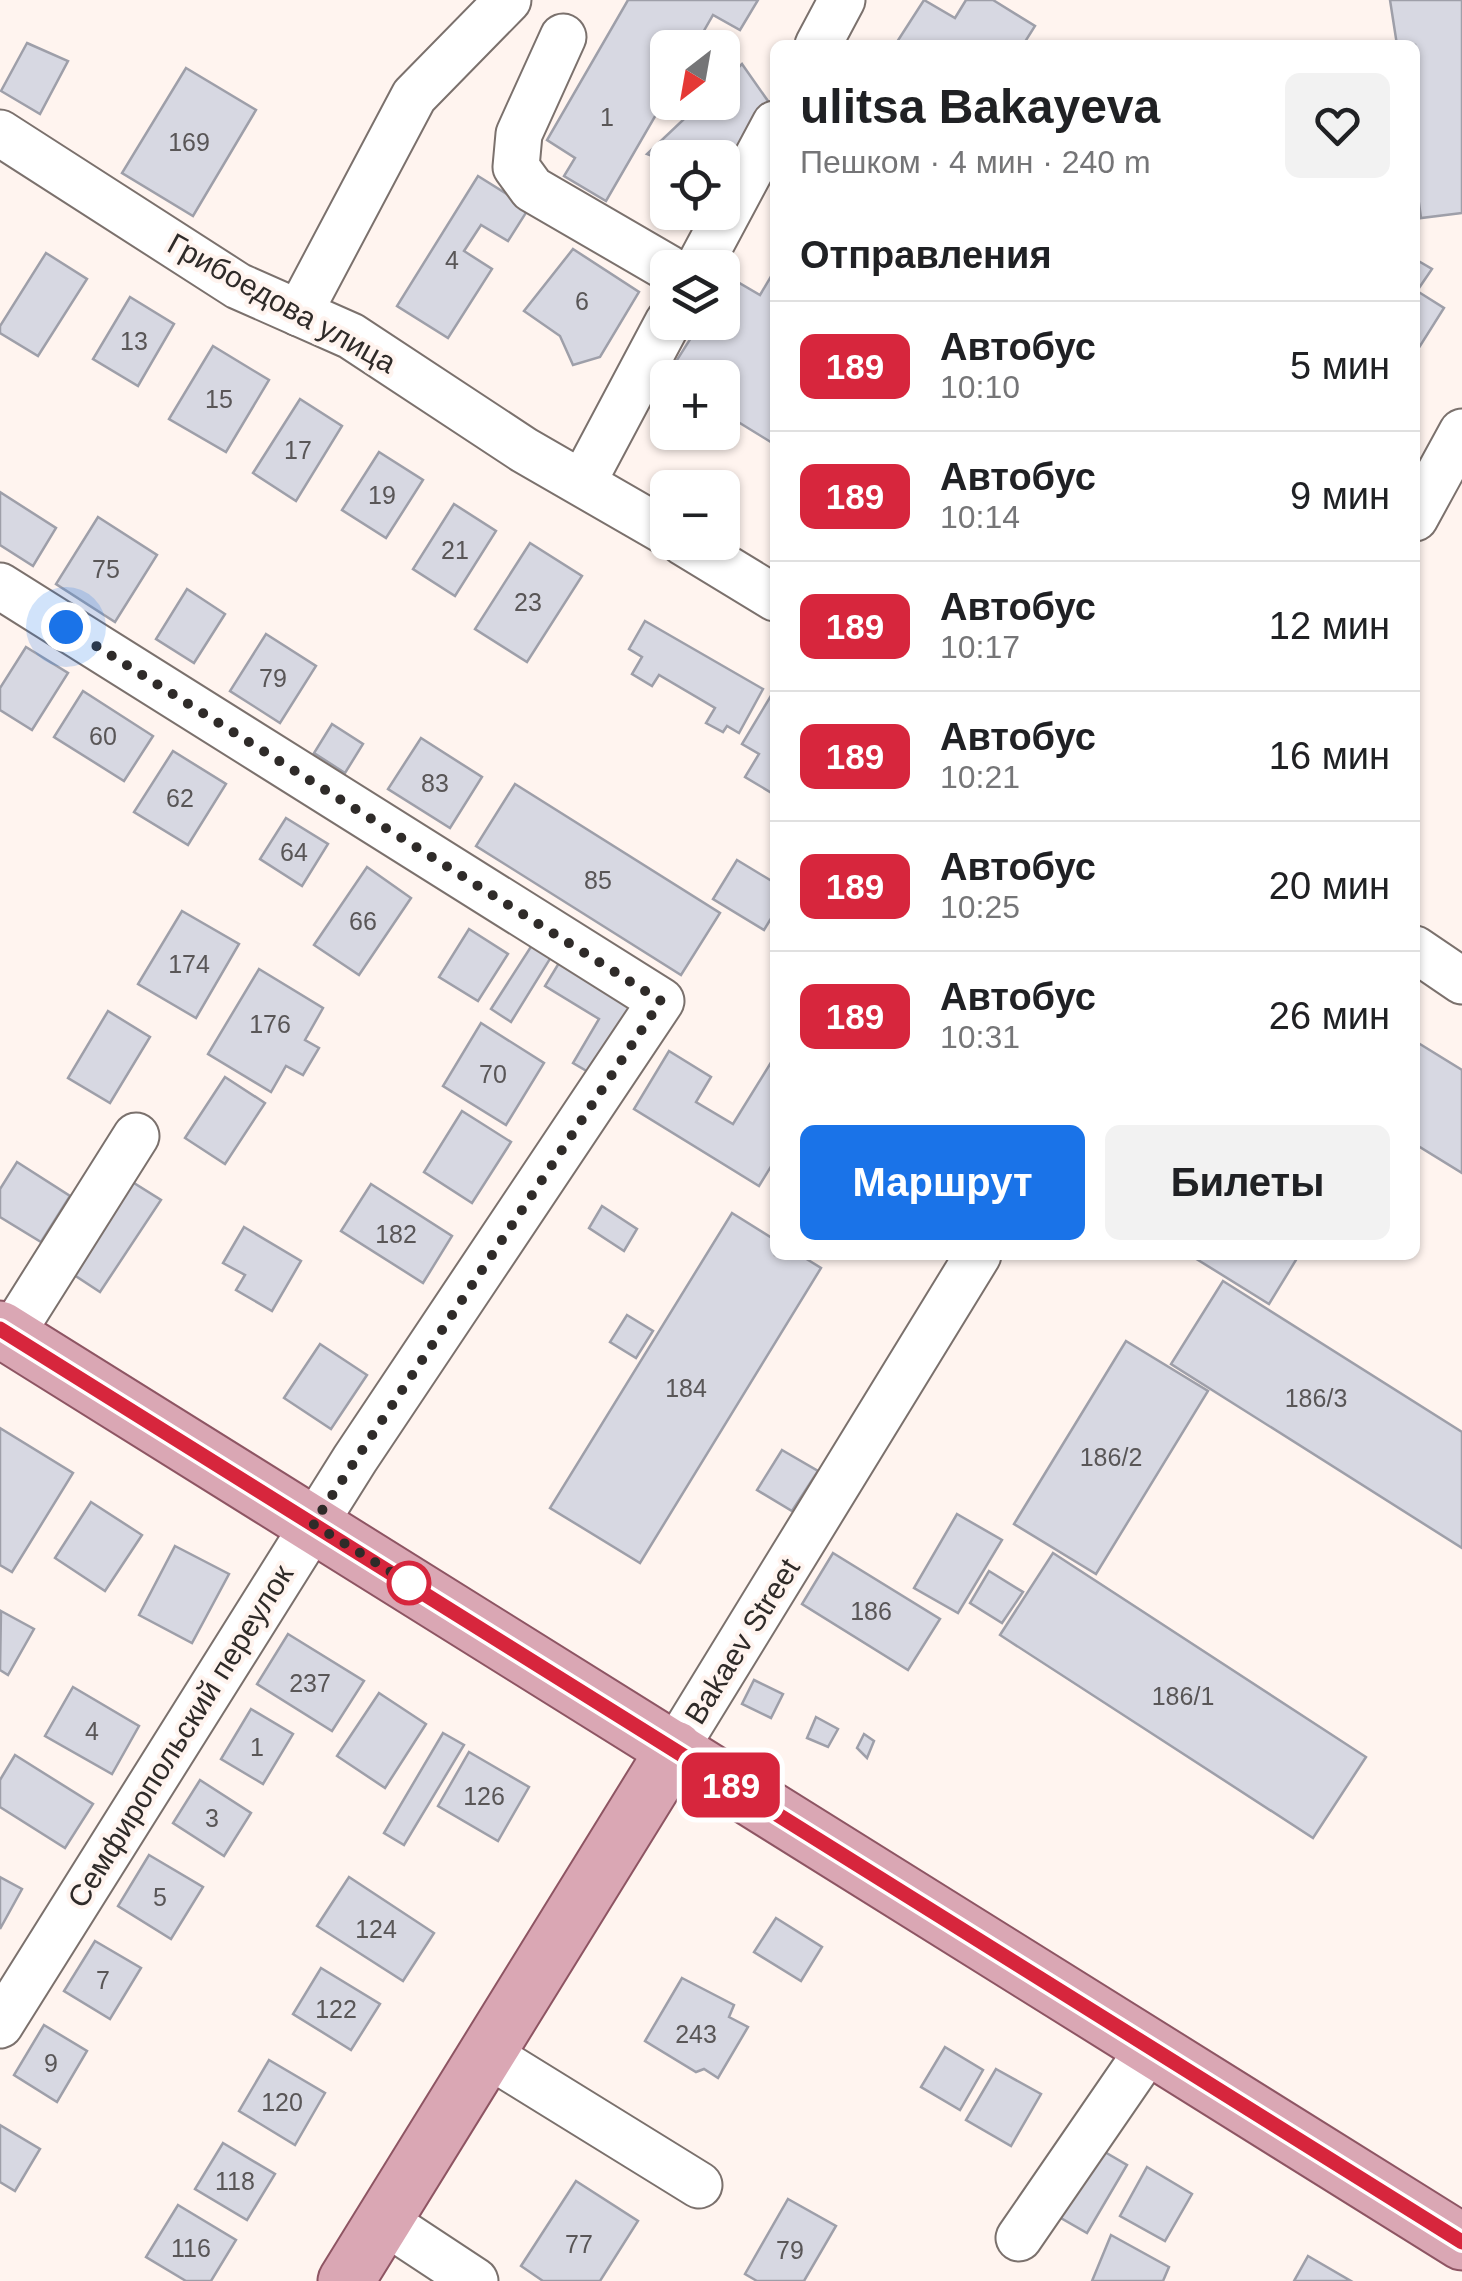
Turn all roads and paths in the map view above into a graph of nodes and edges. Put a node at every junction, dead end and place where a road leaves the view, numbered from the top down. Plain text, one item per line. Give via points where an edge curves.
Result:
1 (508, 0) edge
2 (842, 0) edge
3 (563, 37) dead end
4 (821, 40) edge
5 (0, 133) edge
6 (770, 133) edge
7 (708, 250) edge
8 (650, 258) edge
9 (299, 314) junction
10 (658, 340) edge
11 (1462, 432) edge
12 (583, 482) junction
13 (1420, 509) edge
14 (650, 522) edge
15 (713, 560) edge
16 (0, 586) edge
17 (770, 595) edge
18 (1420, 952) edge
19 (1462, 981) edge
20 (136, 1136) dead end
21 (975, 1260) edge
22 (5, 1332) edge
23 (313, 1524) junction
24 (674, 1749) junction
25 (0, 2025) edge
26 (1151, 2046) junction
27 (487, 2054) junction
28 (700, 2185) dead end
29 (384, 2221) junction
30 (1019, 2238) dead end
31 (1462, 2242) edge
32 (346, 2281) edge
33 (475, 2281) edge

1 - 9 street via 414,96
2 - 4 street
3 - 8 street via 519,134 516,167 532,189
5 - 9 street, Грибоедова улица via 238,286
6 - 7 street
9 - 12 street, Грибоедова улица via 351,336
10 - 12 street
11 - 13 street
12 - 14 street, Грибоедова улица
15 - 17 street
16 - 23 street, Семфиропольский переулок via 661,1001
18 - 19 street
20 - 22 street
21 - 24 street, Bakaev Street
22 - 23 main road
23 - 24 main road
23 - 25 street, Семфиропольский переулок
24 - 26 main road
24 - 27 main road, Bakaev Street
26 - 30 street
26 - 31 main road
27 - 28 street
27 - 29 main road, Bakaev Street
29 - 32 main road, Bakaev Street
29 - 33 street

